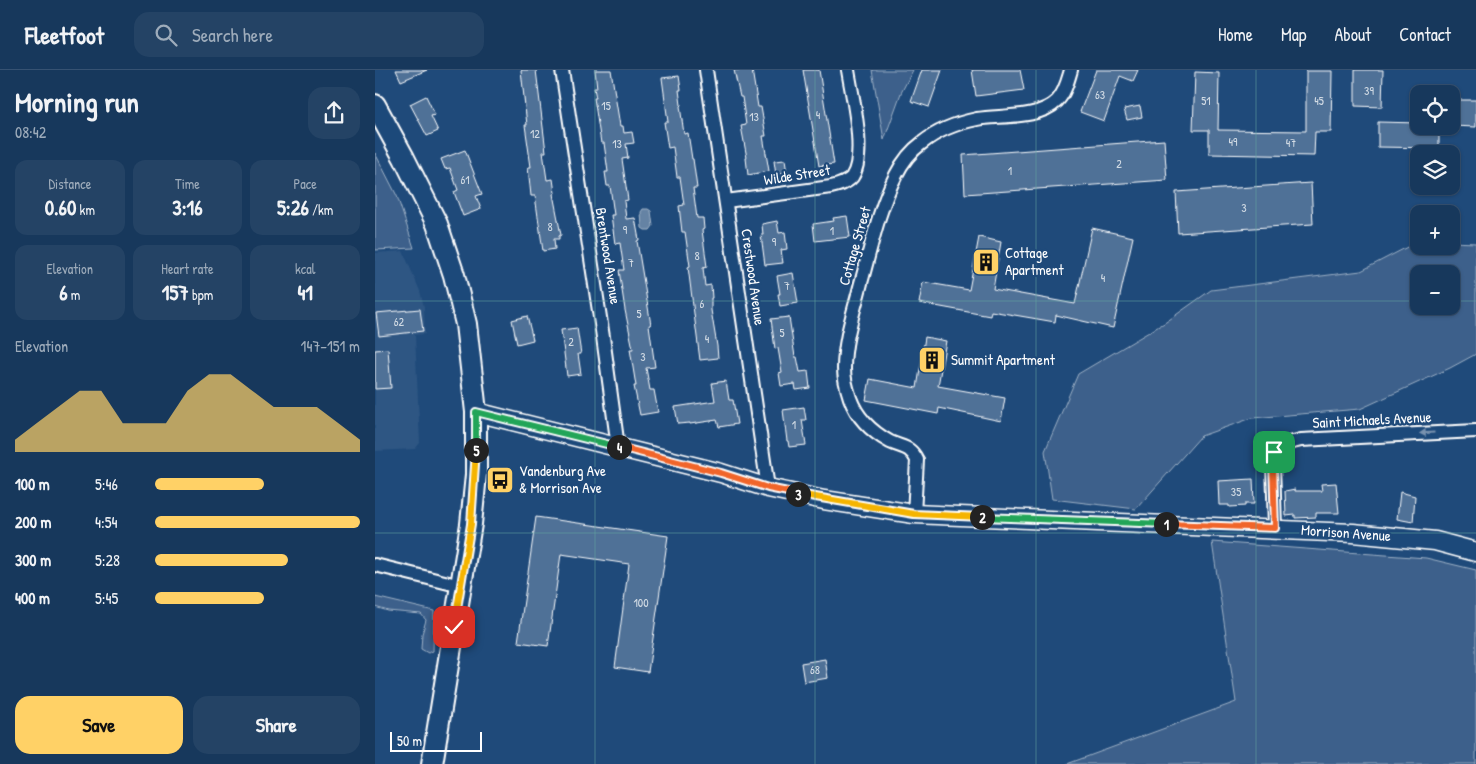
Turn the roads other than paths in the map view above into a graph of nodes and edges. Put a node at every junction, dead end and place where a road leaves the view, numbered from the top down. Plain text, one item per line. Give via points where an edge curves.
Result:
1 (562, 70) edge
2 (706, 70) edge
3 (848, 70) edge
4 (1071, 70) edge
5 (375, 106) edge
6 (726, 202) junction
7 (476, 412) junction
8 (1476, 431) edge
9 (618, 447) junction
10 (768, 488) junction
11 (914, 514) junction
12 (1275, 528) junction
13 (1476, 552) edge
14 (375, 565) edge
15 (461, 586) junction
16 (432, 764) edge

1 - 9 street, Brentwood Avenue
2 - 6 street, Crestwood Avenue
3 - 6 street, Wilde Street via 858,140 858,164 851,178 831,187
4 - 11 street, Cottage Street via 1067,85 1053,105 1029,114 978,119 955,125 920,144 896,174 885,201 853,314 844,370 851,401 867,426 892,443 909,449 917,460
5 - 7 main road via 404,158 443,241 466,324
6 - 10 street, Crestwood Avenue
7 - 9 street, Morrison Avenue
7 - 15 main road via 472,514
8 -> 12 street, Saint Michaels Avenue via 1301,440 1281,445 1274,452 1273,464
9 - 10 street, Morrison Avenue
10 - 11 street, Morrison Avenue
11 - 12 street, Morrison Avenue
12 - 13 street, Morrison Avenue via 1435,541
14 - 15 street
15 - 16 main road

